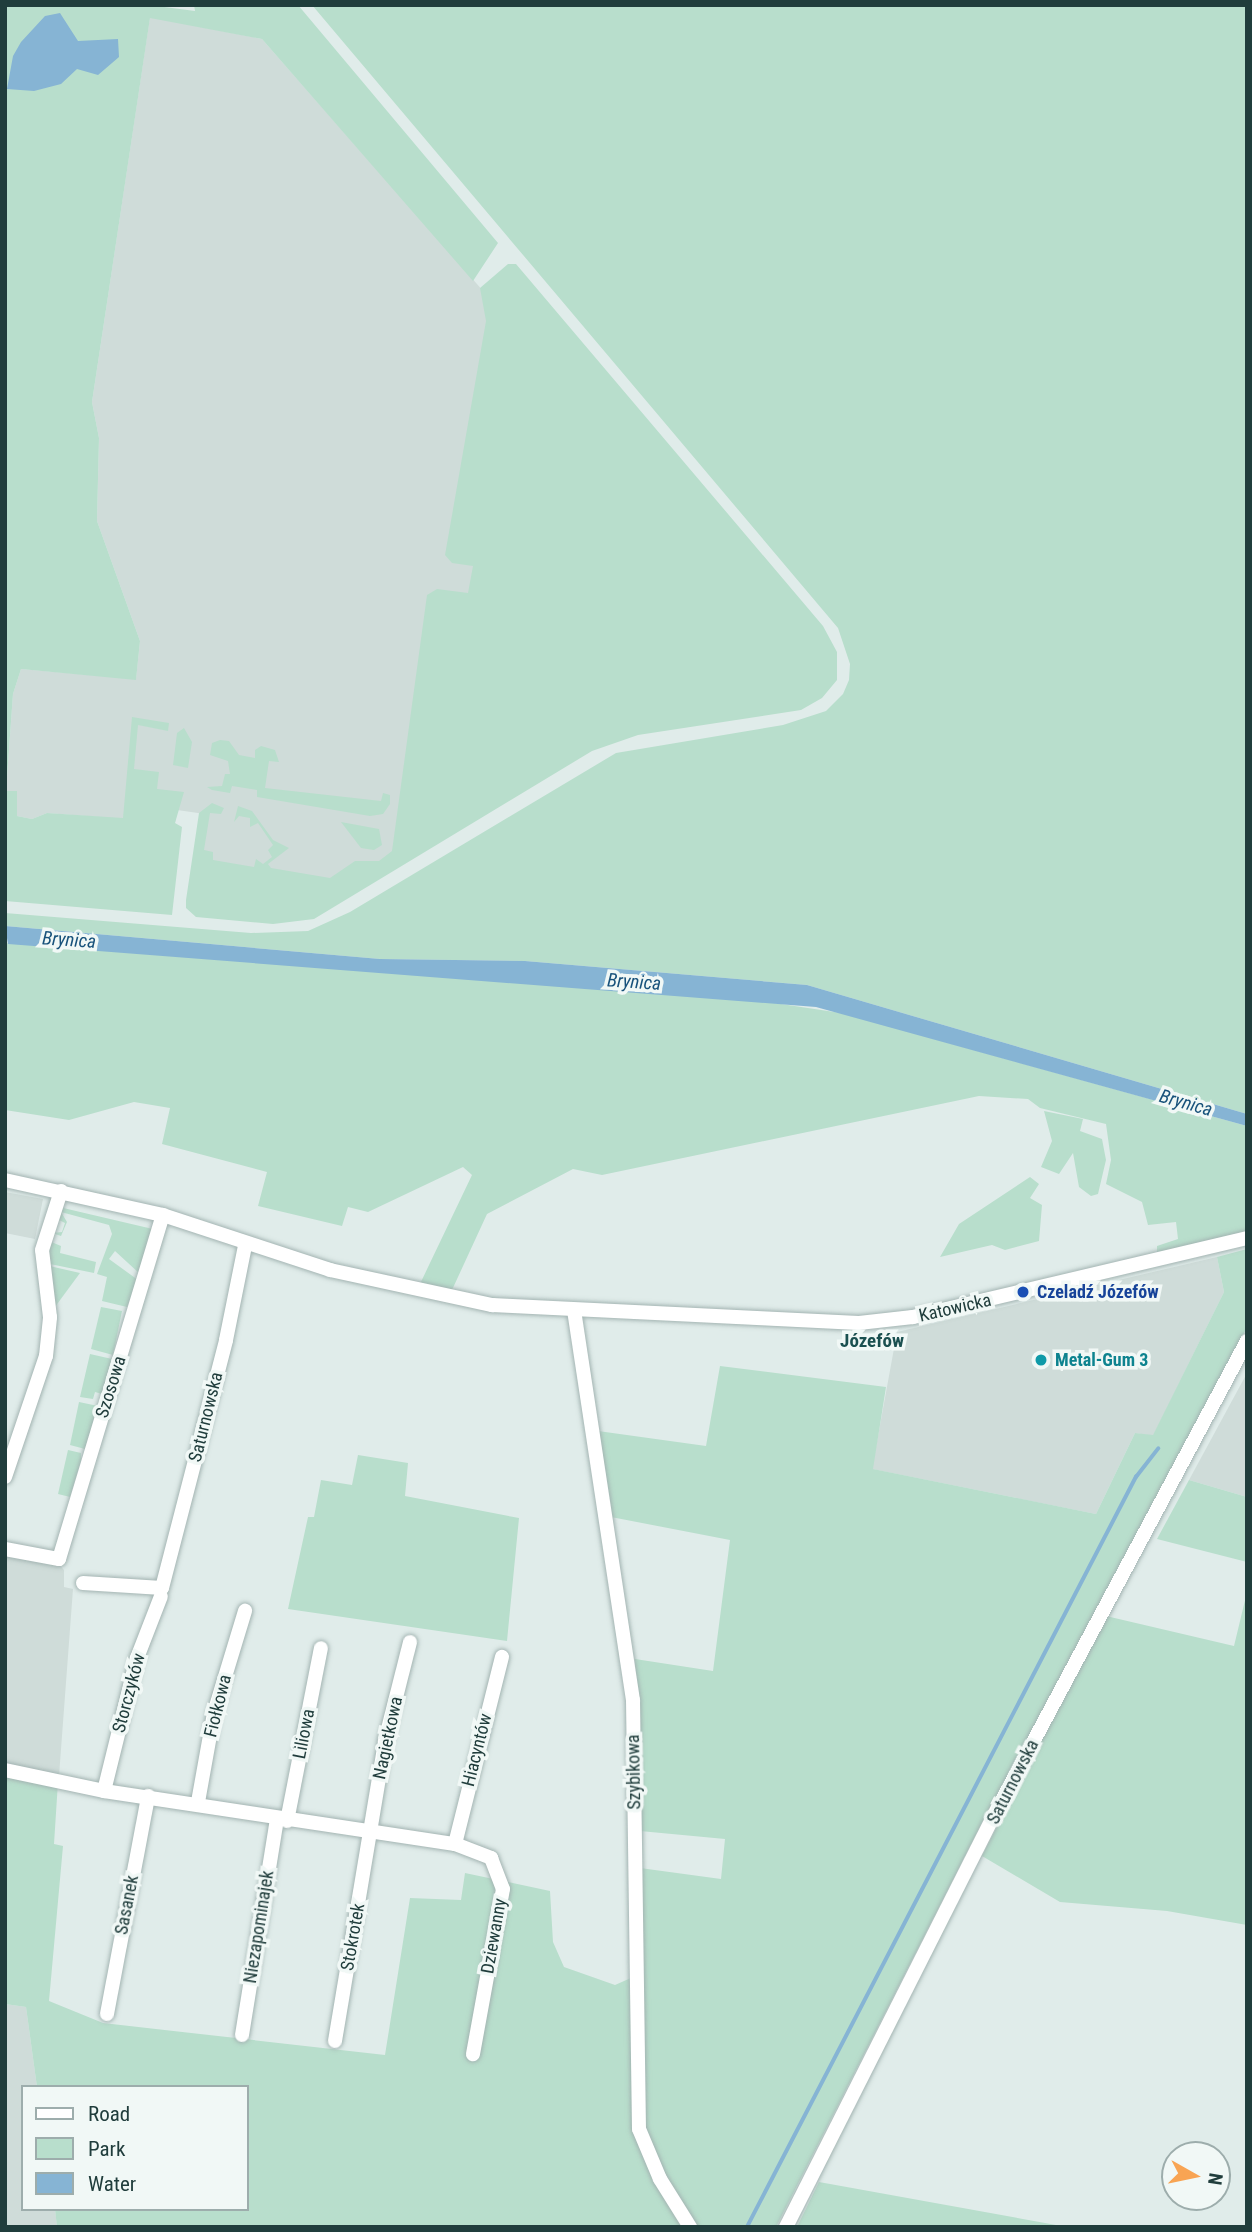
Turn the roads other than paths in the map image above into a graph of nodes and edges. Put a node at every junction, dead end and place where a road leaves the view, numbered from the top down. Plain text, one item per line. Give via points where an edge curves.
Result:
1 (5, 1180) edge
2 (61, 1191) junction
3 (163, 1215) junction
4 (1247, 1238) edge
5 (245, 1246) junction
6 (574, 1310) junction
7 (1247, 1341) edge
8 (5, 1477) edge
9 (5, 1549) edge
10 (83, 1583) dead end
11 (162, 1592) junction
12 (245, 1611) dead end
13 (410, 1643) dead end
14 (321, 1648) dead end
15 (502, 1657) dead end
16 (5, 1770) edge
17 (104, 1791) junction
18 (148, 1796) junction
19 (198, 1802) junction
20 (282, 1820) junction
21 (369, 1833) junction
22 (455, 1844) junction
23 (107, 2014) dead end
24 (242, 2035) dead end
25 (335, 2041) dead end
26 (473, 2054) dead end
27 (690, 2227) edge
28 (786, 2227) edge

1 - 2 street
2 - 3 street
2 - 8 street via 41,1250 50,1317 46,1356
3 - 5 street
3 - 9 street, Szosowa via 59,1559
4 - 6 street, Katowicka via 900,1320 859,1323
5 - 6 street via 435,1295 492,1305
5 - 11 street, Saturnowska
6 - 27 street, Szybikowa via 634,1700 639,2129 660,2179
7 - 28 street, Saturnowska via 999,1806
10 - 11 street
11 - 17 street, Storczyków via 137,1658
12 - 19 street, Fiołkowa via 215,1713
13 - 21 street, Nagietkowa via 385,1741
14 - 20 street, Liliowa
15 - 22 street, Hiacyntów
16 - 17 street, Dziewanny
17 - 18 street, Dziewanny
18 - 19 street, Dziewanny
18 - 23 street, Sasanek
19 - 20 street, Dziewanny
20 - 21 street, Dziewanny
20 - 24 street, Niezapominajek
21 - 22 street, Dziewanny
21 - 25 street, Stokrotek
22 - 26 street, Dziewanny via 492,1858 503,1889

